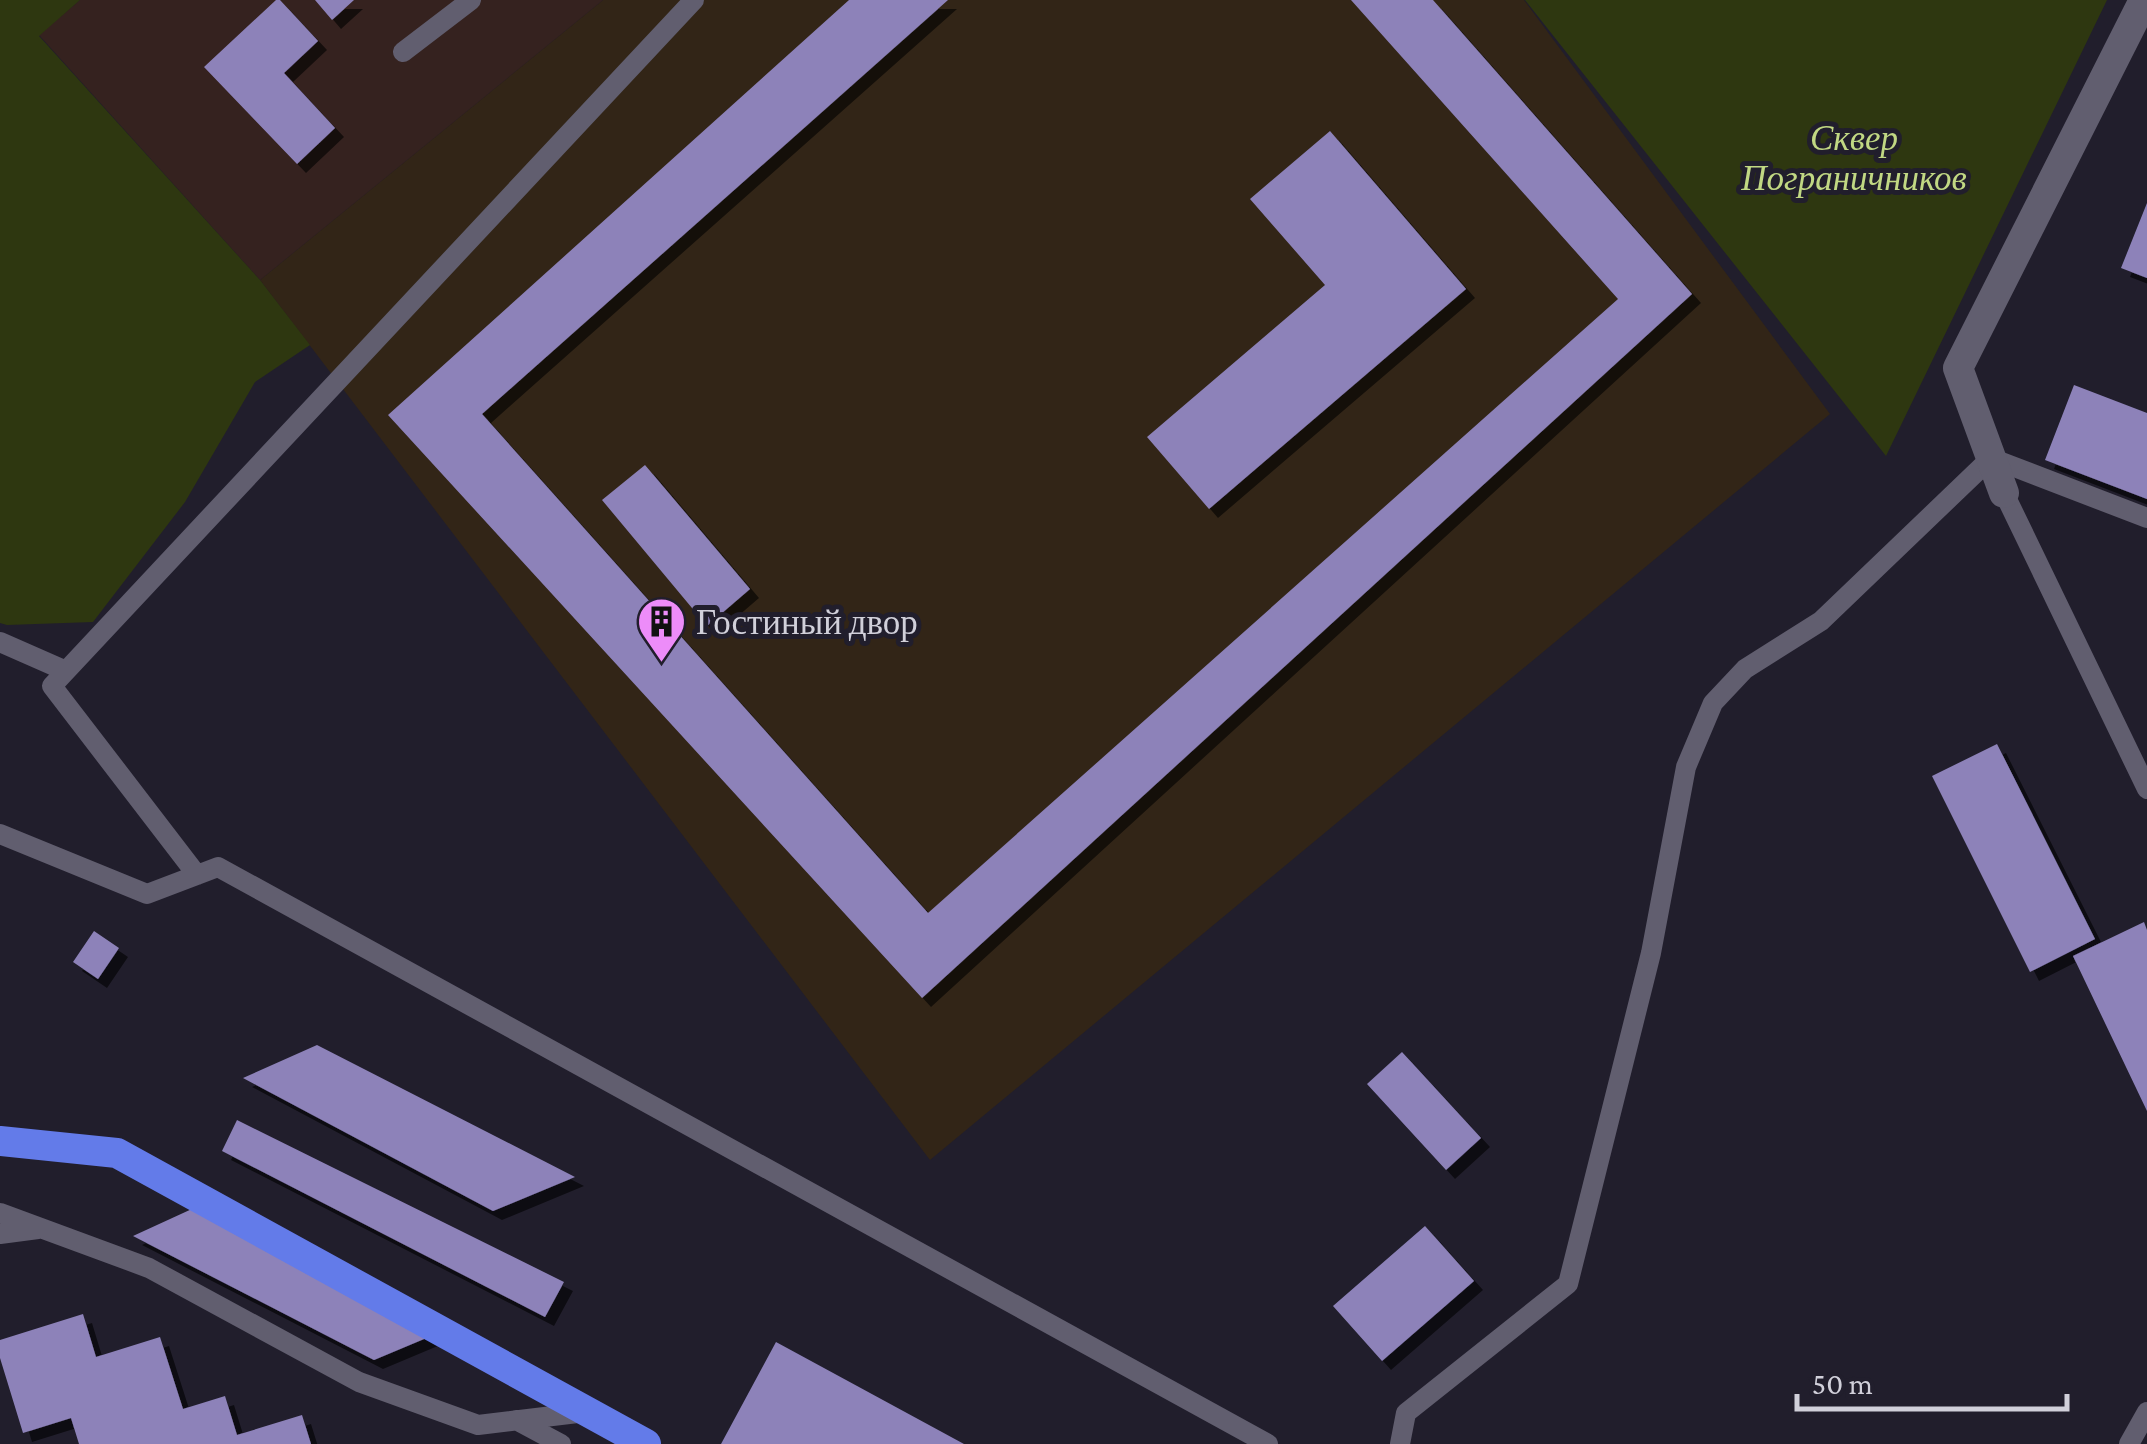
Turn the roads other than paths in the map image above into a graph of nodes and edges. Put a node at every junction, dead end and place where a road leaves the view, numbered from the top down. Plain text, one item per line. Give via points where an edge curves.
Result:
1 (471, 0) edge
2 (694, 0) edge
3 (2144, 0) edge
4 (403, 52) dead end
5 (1991, 458) junction
6 (2004, 494) joint
7 (2147, 518) edge
8 (0, 642) edge
9 (66, 671) junction
10 (2147, 789) edge
11 (0, 834) edge
12 (197, 875) junction
13 (0, 1141) edge
14 (0, 1213) edge
15 (40, 1228) junction
16 (0, 1234) edge
17 (587, 1412) junction
18 (2147, 1412) edge
19 (516, 1420) junction
20 (561, 1444) edge
21 (646, 1444) edge
22 (1268, 1444) edge
23 (1400, 1444) edge
24 (2129, 1444) edge

1 - 4 lane
2 - 9 lane
3 - 5 street via 1958,368
5 - 6 street
5 - 7 lane
5 - 23 lane via 1821,621 1746,668 1713,703 1686,767 1651,953 1568,1284 1406,1413
6 - 10 lane
8 - 9 lane
9 - 12 lane via 52,686
11 - 12 lane via 147,894
12 - 22 lane via 218,867
13 - 17 highway via 117,1154
14 - 15 lane
15 - 16 lane
15 - 19 lane via 148,1268 359,1382 478,1425
17 - 19 lane
17 - 21 highway
18 - 24 lane
19 - 20 lane

